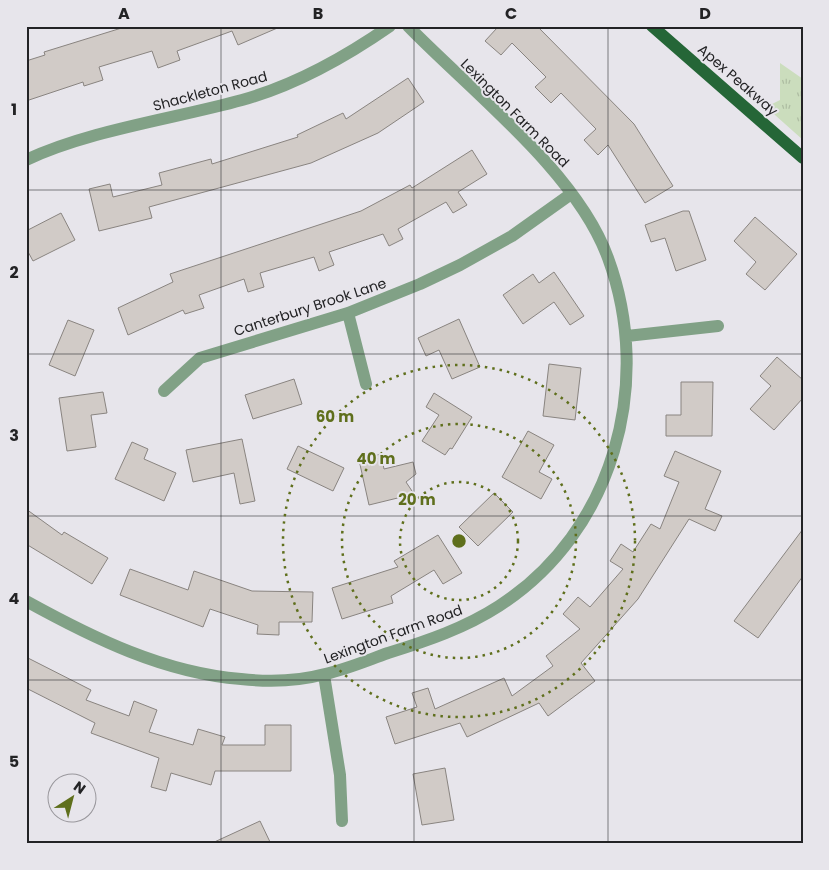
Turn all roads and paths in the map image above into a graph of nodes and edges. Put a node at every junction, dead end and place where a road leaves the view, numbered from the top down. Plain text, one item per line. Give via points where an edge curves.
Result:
1 (390, 26) edge
2 (408, 26) edge
3 (652, 26) edge
4 (803, 158) edge
5 (26, 160) edge
6 (571, 194) junction
7 (348, 313) junction
8 (718, 326) dead end
9 (627, 336) junction
10 (366, 384) dead end
11 (164, 390) dead end
12 (26, 601) edge
13 (324, 675) junction
14 (342, 821) dead end

1 - 5 street, Shackleton Road via 346,55 284,86 243,100 66,144
2 - 6 street, Lexington Farm Road via 537,152
3 - 4 main road, Apex Peakway
6 - 7 street, Canterbury Brook Lane via 512,236 460,265
6 - 9 street, Lexington Farm Road via 608,255
7 - 10 street
7 - 11 street, Canterbury Brook Lane via 200,358
8 - 9 street
9 - 13 street, Lexington Farm Road via 628,383 614,452 588,512 547,566 522,589 473,621 442,636
12 - 13 street, Lexington Farm Road via 101,640 174,666 242,680
13 - 14 street via 340,775

